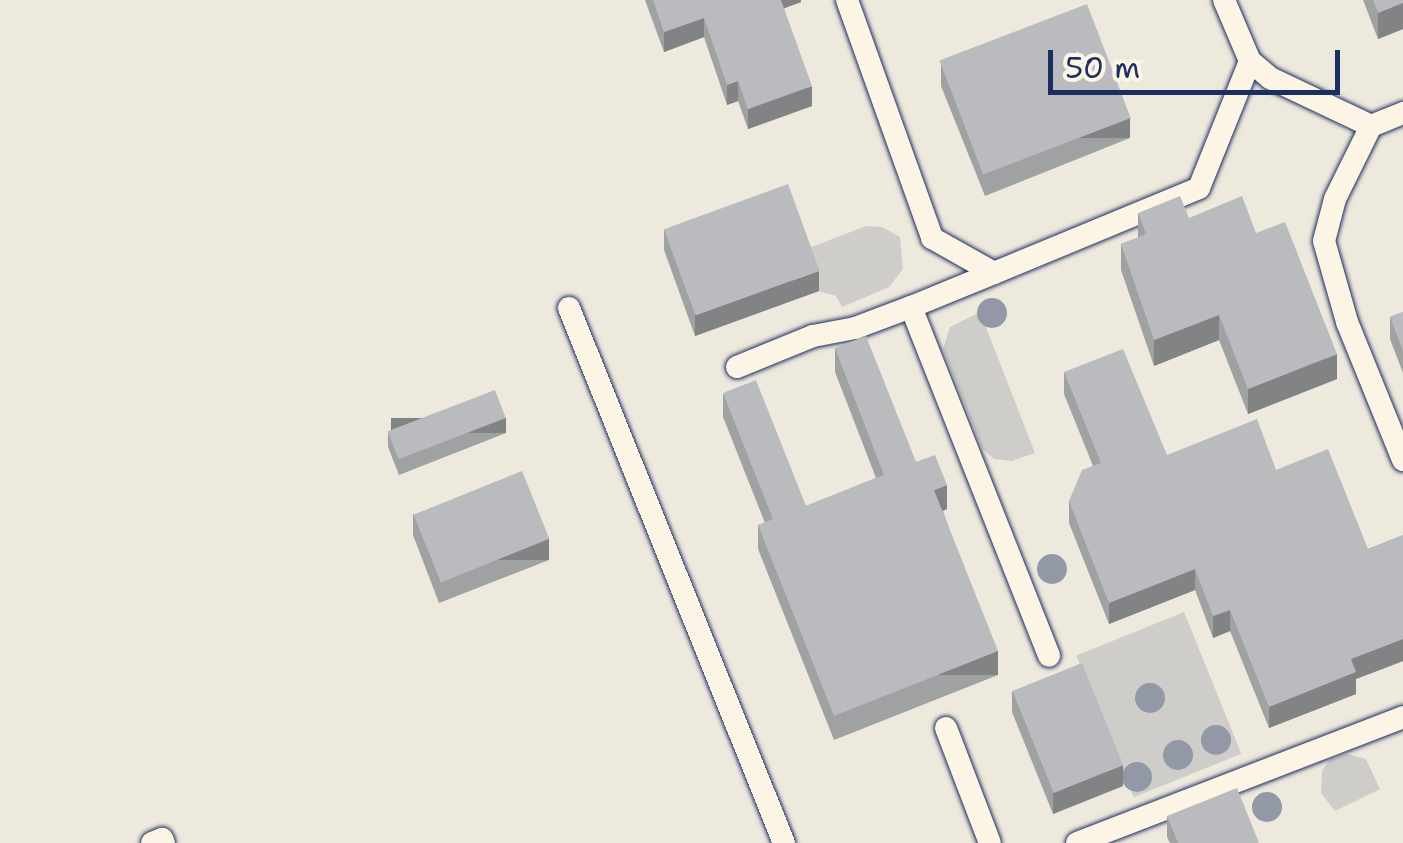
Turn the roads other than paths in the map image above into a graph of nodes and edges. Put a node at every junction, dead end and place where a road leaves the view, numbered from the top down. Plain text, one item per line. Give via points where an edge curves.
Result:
1 (847, 0) edge
2 (1224, 0) edge
3 (1250, 61) junction
4 (1403, 113) edge
5 (1371, 126) junction
6 (994, 273) junction
7 (911, 307) junction
8 (569, 308) dead end
9 (737, 367) dead end
10 (1403, 460) edge
11 (1049, 656) dead end
12 (1403, 717) edge
13 (946, 728) dead end
14 (1135, 833) edge
15 (152, 843) edge
16 (164, 843) edge
17 (784, 843) edge
18 (990, 843) edge
19 (1077, 843) edge

1 - 6 lane via 932,238
2 - 3 lane
3 - 5 lane via 1270,78
3 - 6 lane via 1199,188
4 - 5 lane
5 - 10 lane via 1335,199 1324,241 1347,322
6 - 7 lane
7 - 9 lane
7 - 11 lane
8 - 17 lane
12 - 14 lane
13 - 18 lane
14 - 19 lane
15 - 16 lane

